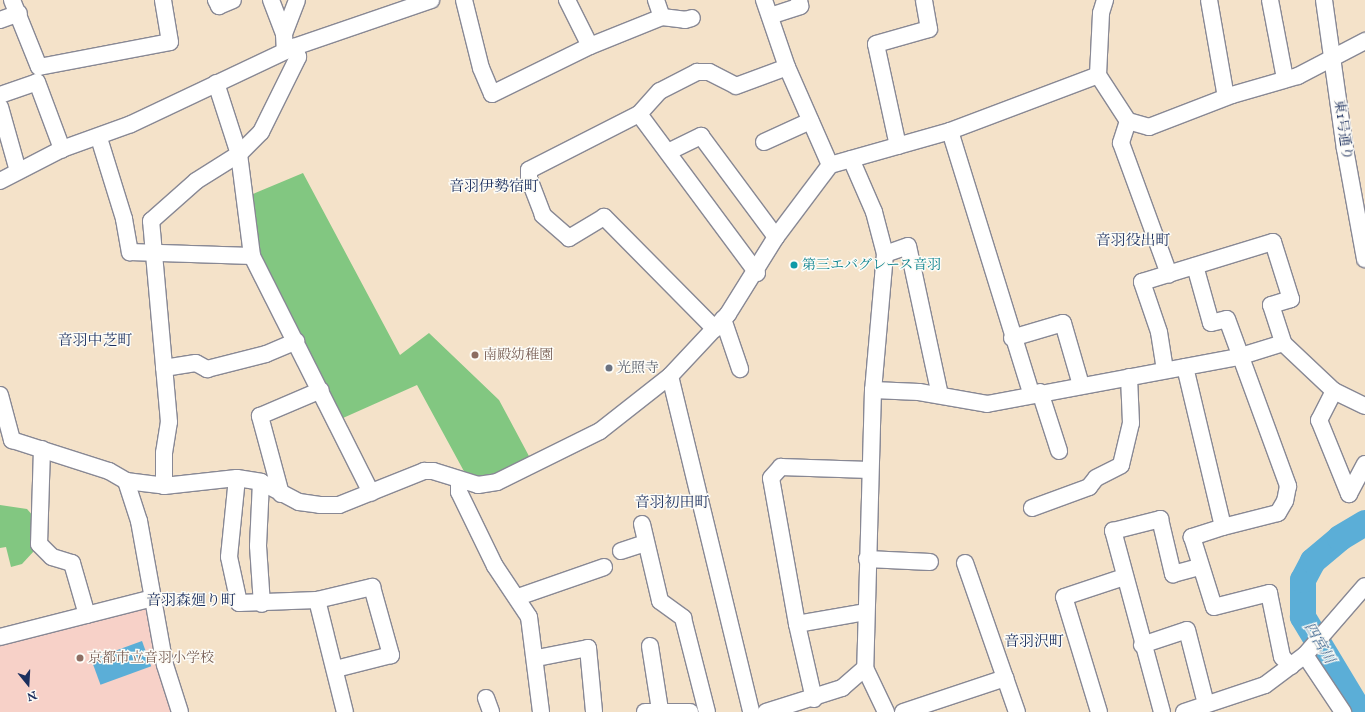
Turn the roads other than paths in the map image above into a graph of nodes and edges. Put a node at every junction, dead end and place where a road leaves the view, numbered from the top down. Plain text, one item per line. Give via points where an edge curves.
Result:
1 (216, 0) edge
2 (233, 0) edge
3 (271, 0) edge
4 (297, 0) edge
5 (431, 0) edge
6 (464, 0) edge
7 (567, 0) edge
8 (656, 0) edge
9 (764, 0) edge
10 (799, 0) edge
11 (924, 0) edge
12 (1105, 0) edge
13 (1209, 0) edge
14 (1270, 0) edge
15 (1324, 0) edge
16 (165, 1) edge
17 (15, 6) edge
18 (770, 16) junction
19 (662, 17) junction
20 (0, 20) edge
21 (687, 24) dead end
22 (284, 34) junction
23 (1365, 42) edge
24 (590, 46) junction
25 (290, 49) junction
26 (1333, 57) junction
27 (787, 67) junction
28 (1098, 74) junction
29 (1285, 79) junction
30 (216, 83) junction
31 (0, 95) edge
32 (1226, 97) junction
33 (0, 108) edge
34 (639, 114) junction
35 (810, 121) junction
36 (1128, 121) junction
37 (950, 131) junction
38 (99, 138) junction
39 (764, 142) dead end
40 (898, 146) junction
41 (62, 149) junction
42 (668, 152) junction
43 (239, 154) junction
44 (851, 159) junction
45 (830, 165) junction
46 (18, 171) junction
47 (0, 181) edge
48 (776, 238) junction
49 (152, 253) junction
50 (886, 254) junction
51 (252, 256) junction
52 (1365, 259) edge
53 (1195, 266) junction
54 (758, 273) junction
55 (1168, 274) junction
56 (719, 324) junction
57 (1012, 338) junction
58 (296, 341) junction
59 (1283, 343) junction
60 (1238, 357) junction
61 (1185, 367) junction
62 (164, 368) junction
63 (740, 369) dead end
64 (1164, 370) junction
65 (670, 376) junction
66 (1129, 377) junction
67 (1081, 385) junction
68 (321, 390) junction
69 (873, 390) junction
70 (1334, 391) junction
71 (1035, 392) junction
72 (0, 395) edge
73 (940, 396) junction
74 (1365, 406) edge
75 (6, 439) edge
76 (42, 449) junction
77 (1059, 451) dead end
78 (1365, 464) edge
79 (869, 470) junction
80 (237, 478) junction
81 (126, 481) junction
82 (261, 482) junction
83 (459, 482) junction
84 (164, 486) junction
85 (371, 493) junction
86 (281, 494) junction
87 (1032, 508) dead end
88 (642, 524) dead end
89 (1223, 527) junction
90 (646, 543) junction
91 (621, 551) dead end
92 (867, 559) junction
93 (930, 562) dead end
94 (965, 563) dead end
95 (604, 567) dead end
96 (1200, 567) junction
97 (1124, 578) junction
98 (1365, 586) edge
99 (518, 597) junction
100 (153, 598) junction
101 (317, 600) junction
102 (262, 604) junction
103 (865, 612) junction
104 (87, 615) junction
105 (797, 624) junction
106 (0, 637) edge
107 (1142, 644) junction
108 (650, 646) dead end
109 (1304, 655) junction
110 (536, 658) junction
111 (1290, 666) junction
112 (865, 668) junction
113 (336, 669) junction
114 (1005, 678) junction
115 (814, 699) junction
116 (1206, 704) junction
117 (663, 711) edge
118 (180, 712) edge
119 (345, 712) edge
120 (541, 712) edge
121 (594, 712) edge
122 (690, 712) edge
123 (707, 712) edge
124 (752, 712) edge
125 (766, 712) edge
126 (886, 712) edge
127 (903, 712) edge
128 (1017, 712) edge
129 (1099, 712) edge
130 (1162, 712) edge
131 (1184, 712) edge
132 (1343, 712) edge

1 - 2 street via 219,6
3 - 22 street
4 - 22 street
5 - 25 street
6 - 24 street via 481,68 492,94
7 - 24 street
8 - 19 street
9 - 18 street
10 - 18 street via 800,6
11 - 40 street via 929,29 876,44
12 - 28 street via 1101,13
13 - 32 street
14 - 29 street
15 - 26 street, 東1号通り
16 - 17 street via 170,42 38,67
17 - 20 street
18 - 27 street
19 - 21 street
19 - 24 street
22 - 25 street
23 - 26 street
25 - 30 street
25 - 43 street via 298,57 261,132
26 - 29 street
26 - 52 street, 東1号通り
27 - 34 street via 736,86 709,72 697,72 660,91
27 - 35 street
28 - 36 street
28 - 37 street
29 - 32 street
30 - 38 street
30 - 43 street
31 - 41 street via 37,82
32 - 36 street via 1148,127
33 - 46 street
34 - 42 street
34 - 56 street via 529,170 529,179 543,215 569,238 604,218
35 - 39 street
35 - 45 street
36 - 55 street via 1121,143
37 - 40 street
37 - 57 street
38 - 41 street
38 - 49 street via 124,219 130,252
40 - 44 street
41 - 46 street
42 - 48 street via 701,136
42 - 54 street
43 - 49 street via 196,182 151,221
43 - 51 street
44 - 45 street
44 - 50 street via 874,212
45 - 48 street
46 - 47 street
48 - 54 street
49 - 51 street
49 - 62 street
50 - 69 street
50 - 73 street via 908,246
51 - 58 street
53 - 55 street
53 - 59 street via 1273,242 1291,299 1271,304
53 - 60 street via 1211,324 1227,319
54 - 56 street
55 - 64 street via 1142,282 1159,332
56 - 63 street
56 - 65 street
57 - 67 street via 1063,323
57 - 71 street
58 - 62 street via 266,354 207,369 196,363
58 - 68 street
59 - 60 street
59 - 70 street
60 - 61 street
60 - 89 street via 1288,486 1286,501 1278,513
61 - 64 street
61 - 89 street
62 - 84 street via 169,422 164,454
64 - 66 street
65 - 83 street via 594,435 497,482 478,485
65 - 124 street
66 - 67 street
66 - 87 street via 1131,423 1121,465 1096,478 1089,488
67 - 71 street
68 - 85 street
68 - 86 street via 260,416
69 - 73 street
69 - 79 street
70 - 74 street
70 - 78 street via 1319,420 1349,494
71 - 73 street via 987,404
71 - 77 street
72 - 75 street
75 - 76 street
76 - 81 street via 109,471
76 - 104 street via 39,544 52,557 72,563
79 - 92 street
79 - 105 street via 781,467 771,478
80 - 82 street
80 - 84 street
80 - 102 street via 229,557 238,598 242,604
81 - 84 street
81 - 100 street via 139,521
82 - 86 street
82 - 102 street via 258,546
83 - 85 street via 443,473 424,471
83 - 99 street via 458,492 495,566
85 - 86 street via 339,505 320,505
88 - 90 street
89 - 96 street via 1192,537
90 - 91 street
90 - 123 street via 660,601 683,618
92 - 93 street
92 - 103 street
94 - 114 street
95 - 99 street
96 - 97 street via 1174,574 1160,519 1113,531
96 - 111 street via 1214,607 1269,593 1282,657
97 - 107 street
97 - 129 street via 1064,597
98 - 109 street
99 - 110 street via 534,632
100 - 104 street
100 - 118 street via 165,665
101 - 102 street
101 - 113 street
101 - 113 street via 372,587 391,655
103 - 105 street
103 - 112 street
104 - 106 street
105 - 115 street
107 - 116 street via 1187,630
107 - 130 street
108 - 117 street
109 - 111 street
109 - 132 street
110 - 120 street
110 - 121 street via 588,648
111 - 116 street via 1265,685
112 - 115 street via 842,688
112 - 126 street
113 - 119 street
114 - 127 street
114 - 128 street
115 - 125 street
116 - 131 street
117 - 122 street

